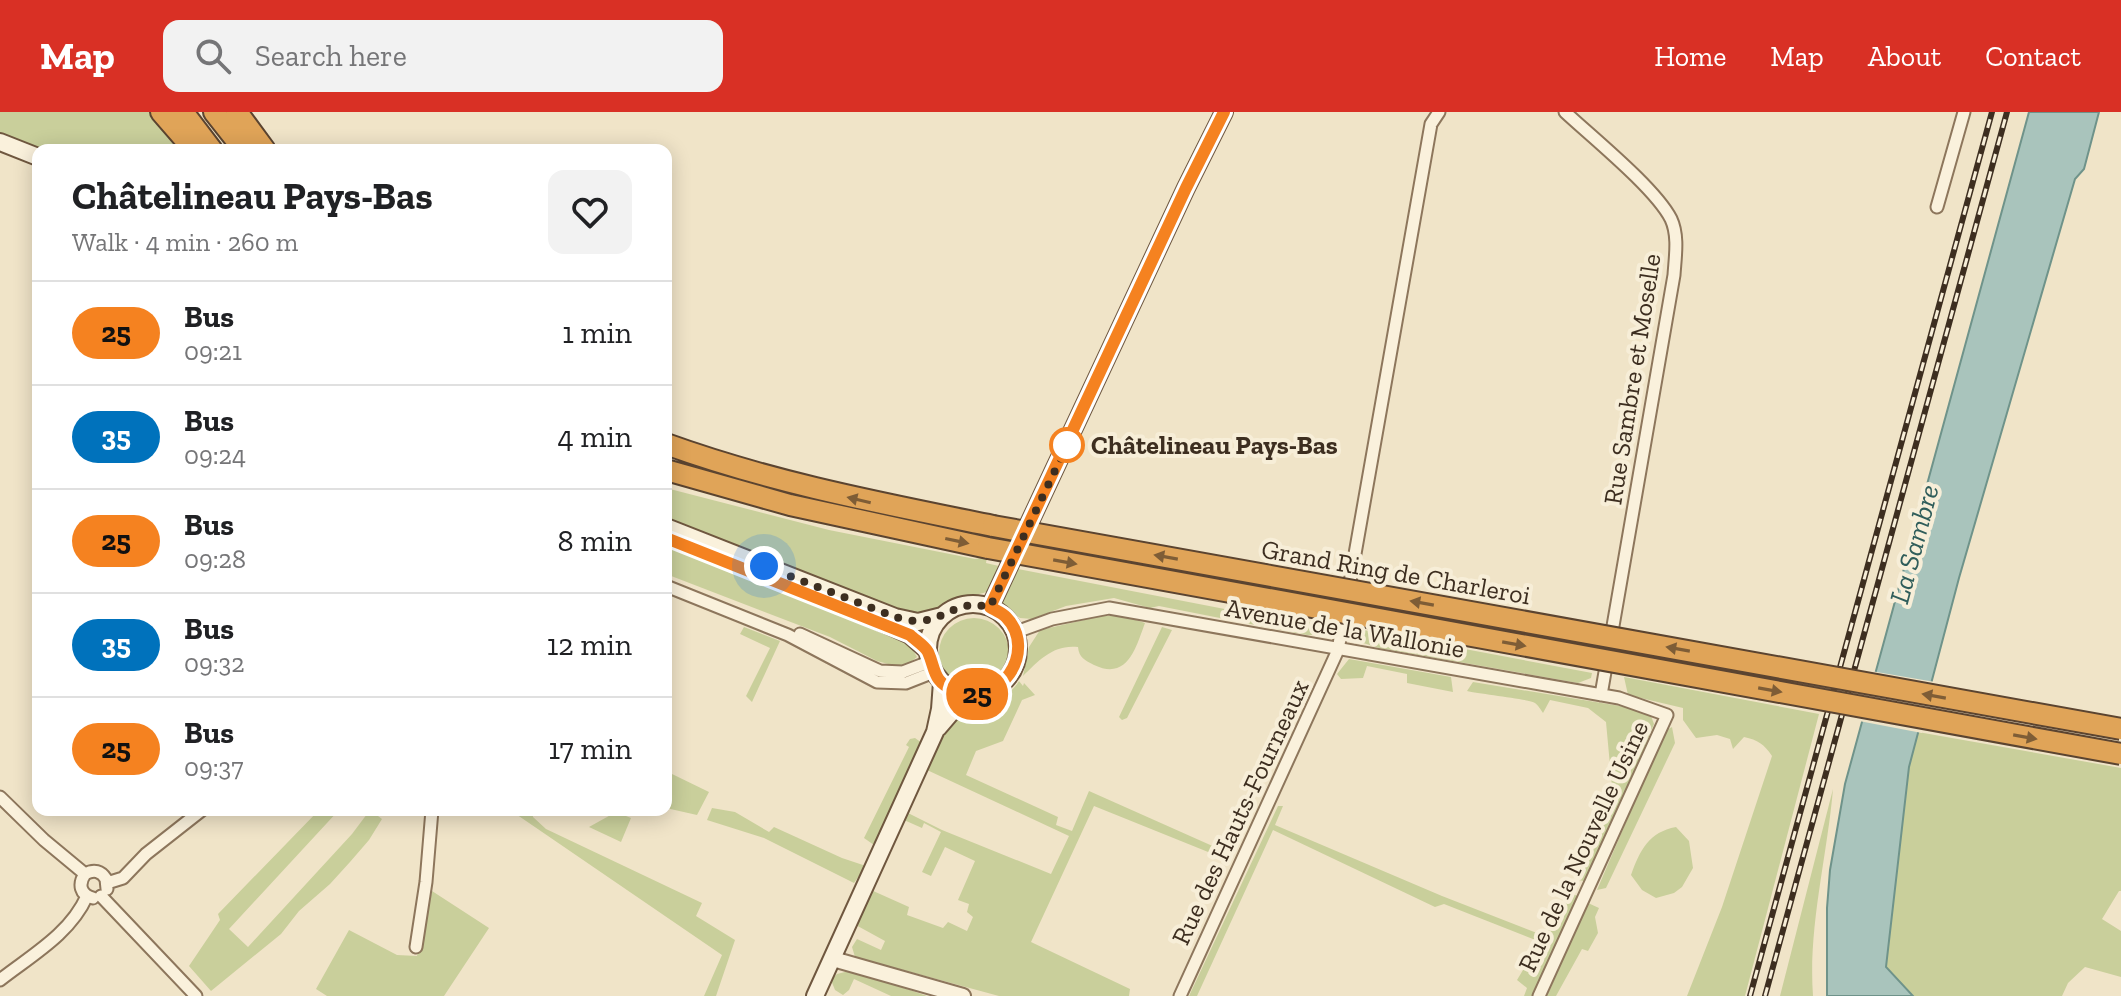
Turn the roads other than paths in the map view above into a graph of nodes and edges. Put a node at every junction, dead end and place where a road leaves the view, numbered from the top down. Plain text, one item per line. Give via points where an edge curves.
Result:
1 (161, 112) edge
2 (183, 112) edge
3 (214, 112) edge
4 (237, 112) edge
5 (252, 112) edge
6 (1224, 112) edge
7 (1439, 112) edge
8 (1565, 112) edge
9 (1964, 112) edge
10 (0, 142) edge
11 (189, 144) edge
12 (207, 144) edge
13 (239, 144) edge
14 (261, 144) edge
15 (271, 144) edge
16 (0, 153) edge
17 (32, 155) edge
18 (32, 166) edge
19 (1937, 207) dead end
20 (672, 446) edge
21 (672, 472) edge
22 (672, 529) edge
23 (672, 540) edge
24 (672, 588) edge
25 (990, 607) junction
26 (942, 616) junction
27 (1016, 632) junction
28 (1338, 650) junction
29 (933, 667) junction
30 (972, 695) junction
31 (1601, 695) junction
32 (1667, 715) joint
33 (2121, 729) edge
34 (935, 732) junction
35 (2121, 754) edge
36 (0, 797) edge
37 (194, 816) edge
38 (432, 816) edge
39 (85, 874) junction
40 (107, 883) junction
41 (87, 896) junction
42 (101, 896) junction
43 (416, 947) dead end
44 (833, 959) junction
45 (0, 980) edge
46 (1181, 994) edge
47 (196, 996) edge
48 (815, 996) edge
49 (963, 996) edge
50 (1539, 996) edge

1 - 11 highway
2 - 12 highway
3 - 13 highway
4 - 14 highway
5 - 15 highway
6 - 25 main road
7 - 28 street via 1431,124
8 - 31 street, Rue Sambre et Moselle via 1646,188 1671,220 1676,244
9 - 19 street
10 - 17 main road
16 - 18 main road
33 -> 20 highway, Grand Ring de Charleroi, bridge via 873,503 727,467
21 -> 35 highway, Grand Ring de Charleroi, bridge via 790,505 988,548
22 - 26 main road via 895,617 918,622
23 - 29 main road via 910,635
24 - 29 street via 788,635 798,633 880,671
25 - 26 main road via 957,607
25 - 27 main road
26 - 29 main road via 931,632
27 - 28 street, Avenue de la Wallonie via 1109,608
27 - 30 main road via 1019,654 1011,675 994,690
28 - 31 street, Avenue de la Wallonie
28 - 46 street, Rue des Hauts-Fourneaux
29 - 30 main road via 956,691
29 - 34 main road via 940,709
30 - 34 main road
31 - 32 street, Avenue de la Wallonie
32 - 50 street, Rue de la Nouvelle Usine
34 - 44 main road
36 - 39 street
37 - 40 street via 123,878
38 - 43 street
39 - 40 street via 97,871
39 - 41 street via 80,884
40 - 42 street
41 - 42 street
41 - 45 street via 78,917 64,931
42 - 47 street
44 - 48 main road
44 - 49 street

